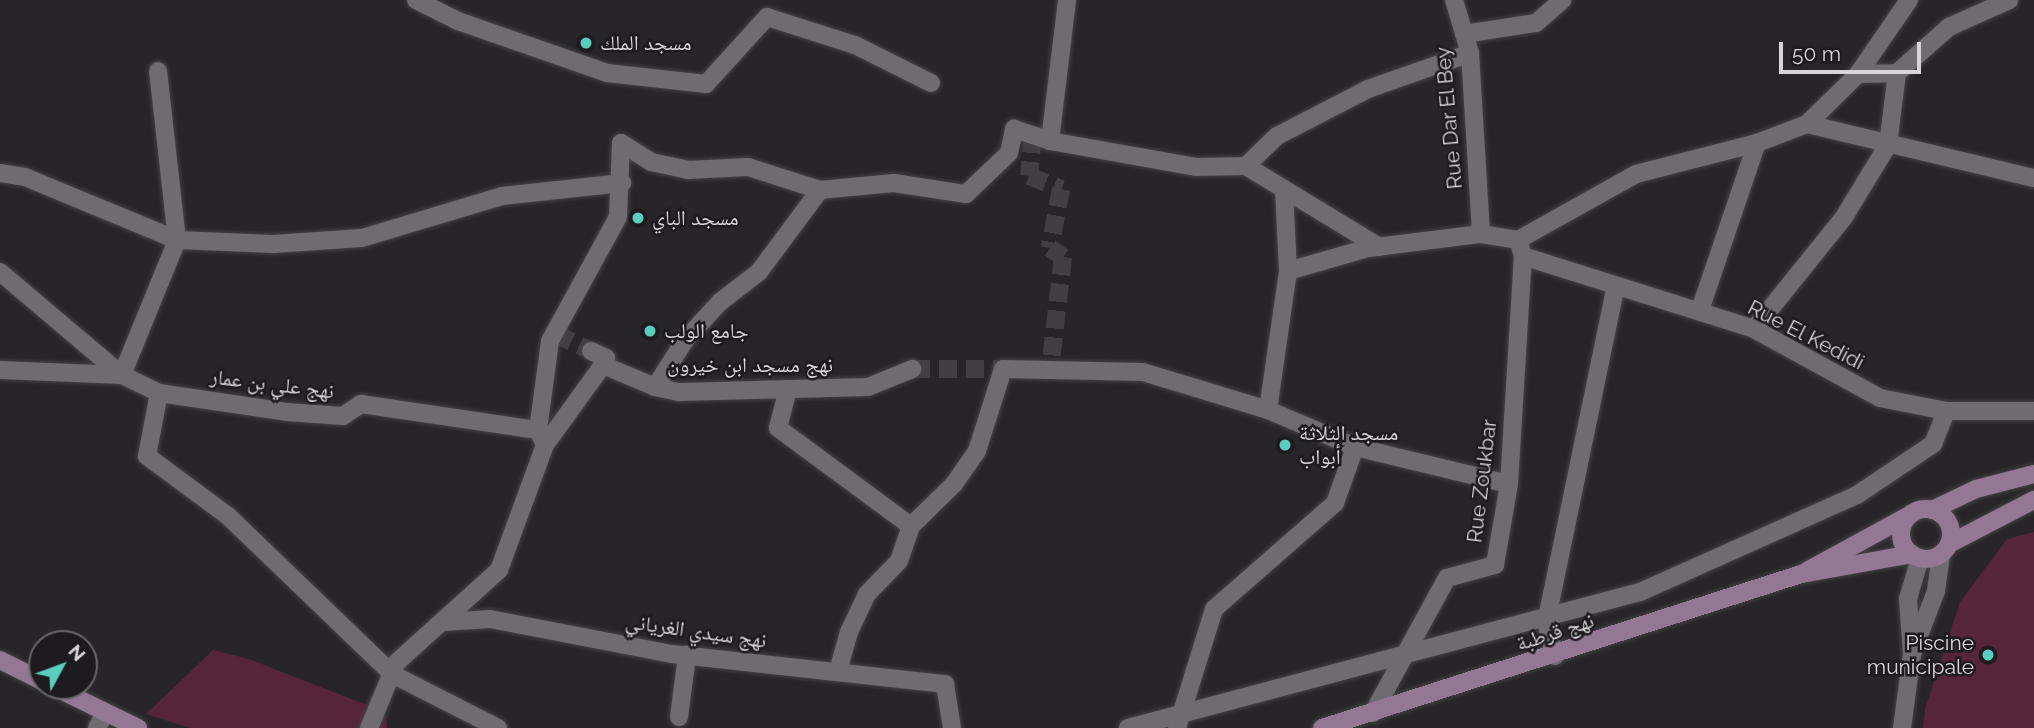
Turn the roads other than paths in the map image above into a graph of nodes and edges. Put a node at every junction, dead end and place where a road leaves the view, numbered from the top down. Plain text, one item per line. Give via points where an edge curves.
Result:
1 (416, 0) edge
2 (1067, 0) edge
3 (1454, 0) edge
4 (1562, 0) edge
5 (1909, 0) edge
6 (2009, 0) edge
7 (1464, 34) junction
8 (1470, 53) junction
9 (158, 71) dead end
10 (1897, 73) junction
11 (1858, 74) junction
12 (931, 83) dead end
13 (1807, 124) junction
14 (1050, 141) junction
15 (1757, 143) junction
16 (1888, 145) junction
17 (1246, 166) junction
18 (0, 173) edge
19 (2034, 177) edge
20 (622, 183) junction
21 (1284, 189) junction
22 (820, 190) junction
23 (1481, 234) junction
24 (177, 240) junction
25 (1379, 247) junction
26 (1520, 248) junction
27 (1288, 271) junction
28 (0, 272) edge
29 (1616, 286) junction
30 (1700, 310) junction
31 (1754, 329) junction
32 (912, 369) tunnel mouth
33 (0, 370) edge
34 (122, 376) junction
35 (655, 387) junction
36 (788, 389) junction
37 (159, 393) junction
38 (1268, 410) junction
39 (1946, 411) junction
40 (2034, 411) edge
41 (541, 438) junction
42 (1355, 447) junction
43 (2034, 474) edge
44 (1509, 484) junction
45 (2034, 500) edge
46 (1932, 510) junction
47 (1908, 516) junction
48 (911, 526) junction
49 (1945, 549) junction
50 (1916, 556) junction
51 (1801, 574) junction
52 (1548, 616) junction
53 (443, 622) junction
54 (1912, 654) junction
55 (687, 655) junction
56 (1555, 656) junction
57 (1403, 658) junction
58 (0, 660) edge
59 (838, 671) junction
60 (28, 674) edge
61 (392, 674) junction
62 (72, 700) edge
63 (1373, 713) junction
64 (679, 717) dead end
65 (101, 720) edge
66 (1179, 721) edge
67 (138, 728) edge
68 (369, 728) edge
69 (499, 728) edge
70 (952, 728) edge
71 (1128, 728) edge
72 (1322, 728) edge
73 (1902, 728) edge

1 - 12 street via 458,22 607,73 706,84 767,17 855,45
2 - 14 street
3 - 7 street, Rue Dar El Bey
4 - 7 street via 1536,23
5 - 11 street
6 - 10 street via 1949,27
7 - 8 street, Rue Dar El Bey
8 - 17 street via 1368,89 1277,136
8 - 23 street, Rue Dar El Bey
9 - 24 street
10 - 11 street
10 - 16 street
11 - 13 street
13 - 15 street
13 - 16 street
14 - 17 street via 1196,167
14 - 22 street via 1014,130 1009,153 966,194 894,183
15 - 26 street via 1636,174
15 - 30 street
16 - 19 street
16 - 31 street via 1844,217
17 - 21 street
18 - 24 street via 24,177
20 - 22 street via 621,142 651,162 688,170 748,167
20 - 24 street via 502,196 362,239 273,244
20 - 41 street via 618,217 550,341
21 - 25 street
21 - 27 street
22 - 35 street via 759,271 720,302 685,340
23 - 25 street, Rue El Kedidi
23 - 26 street, Rue El Kedidi
24 - 34 street
25 - 27 street, Rue El Kedidi
26 - 29 street, Rue El Kedidi
26 - 44 street, Rue Zoukbar
27 - 38 street
28 - 34 street
29 - 30 street, Rue El Kedidi
29 - 52 street
30 - 31 street, Rue El Kedidi
31 - 39 street, Rue El Kedidi via 1880,398
32 - 36 street, نهج مسجد ابن خيرون via 868,387
33 - 34 street, نهج علي بن عمار
34 - 37 street, نهج علي بن عمار
35 - 36 street, نهج مسجد ابن خيرون via 679,392
35 - 41 street, نهج مسجد ابن خيرون via 597,358
36 - 48 street via 778,428
37 - 41 street, نهج علي بن عمار via 343,416 361,404
37 - 61 street via 147,456 228,516
38 - 42 street
38 - 48 street via 1143,372 1003,369 977,451 954,484
39 - 40 street, Rue El Kedidi
39 - 52 street via 1933,444 1857,495 1640,592
41 - 53 street via 499,570
42 - 44 street
42 - 66 street via 1335,503 1214,608
43 - 46 street via 1976,489
44 - 57 street, Rue Zoukbar via 1495,565 1447,578
45 - 49 street
46 - 47 street
46 - 49 street via 1946,519
47 - 50 street via 1902,541
47 - 51 street, نهج قرطبة
48 - 59 street via 898,561 867,594
49 - 50 street
49 - 54 street via 1936,591
50 - 51 street, نهج قرطبة
50 - 54 street via 1908,599
51 - 56 street, نهج قرطبة
52 - 56 street
52 - 57 street
53 - 55 street, نهج سيدي الغرياني via 490,619
53 - 61 street via 396,663
54 - 73 street
55 - 59 street, نهج سيدي الغرياني
55 - 64 street
56 - 63 street, نهج قرطبة
57 - 63 street, Rue Zoukbar
57 - 66 street
58 - 60 street
59 - 70 street, نهج سيدي الغرياني via 945,684
61 - 68 street
61 - 69 street
62 - 65 street
63 - 72 street, نهج قرطبة
65 - 67 street
66 - 71 street

